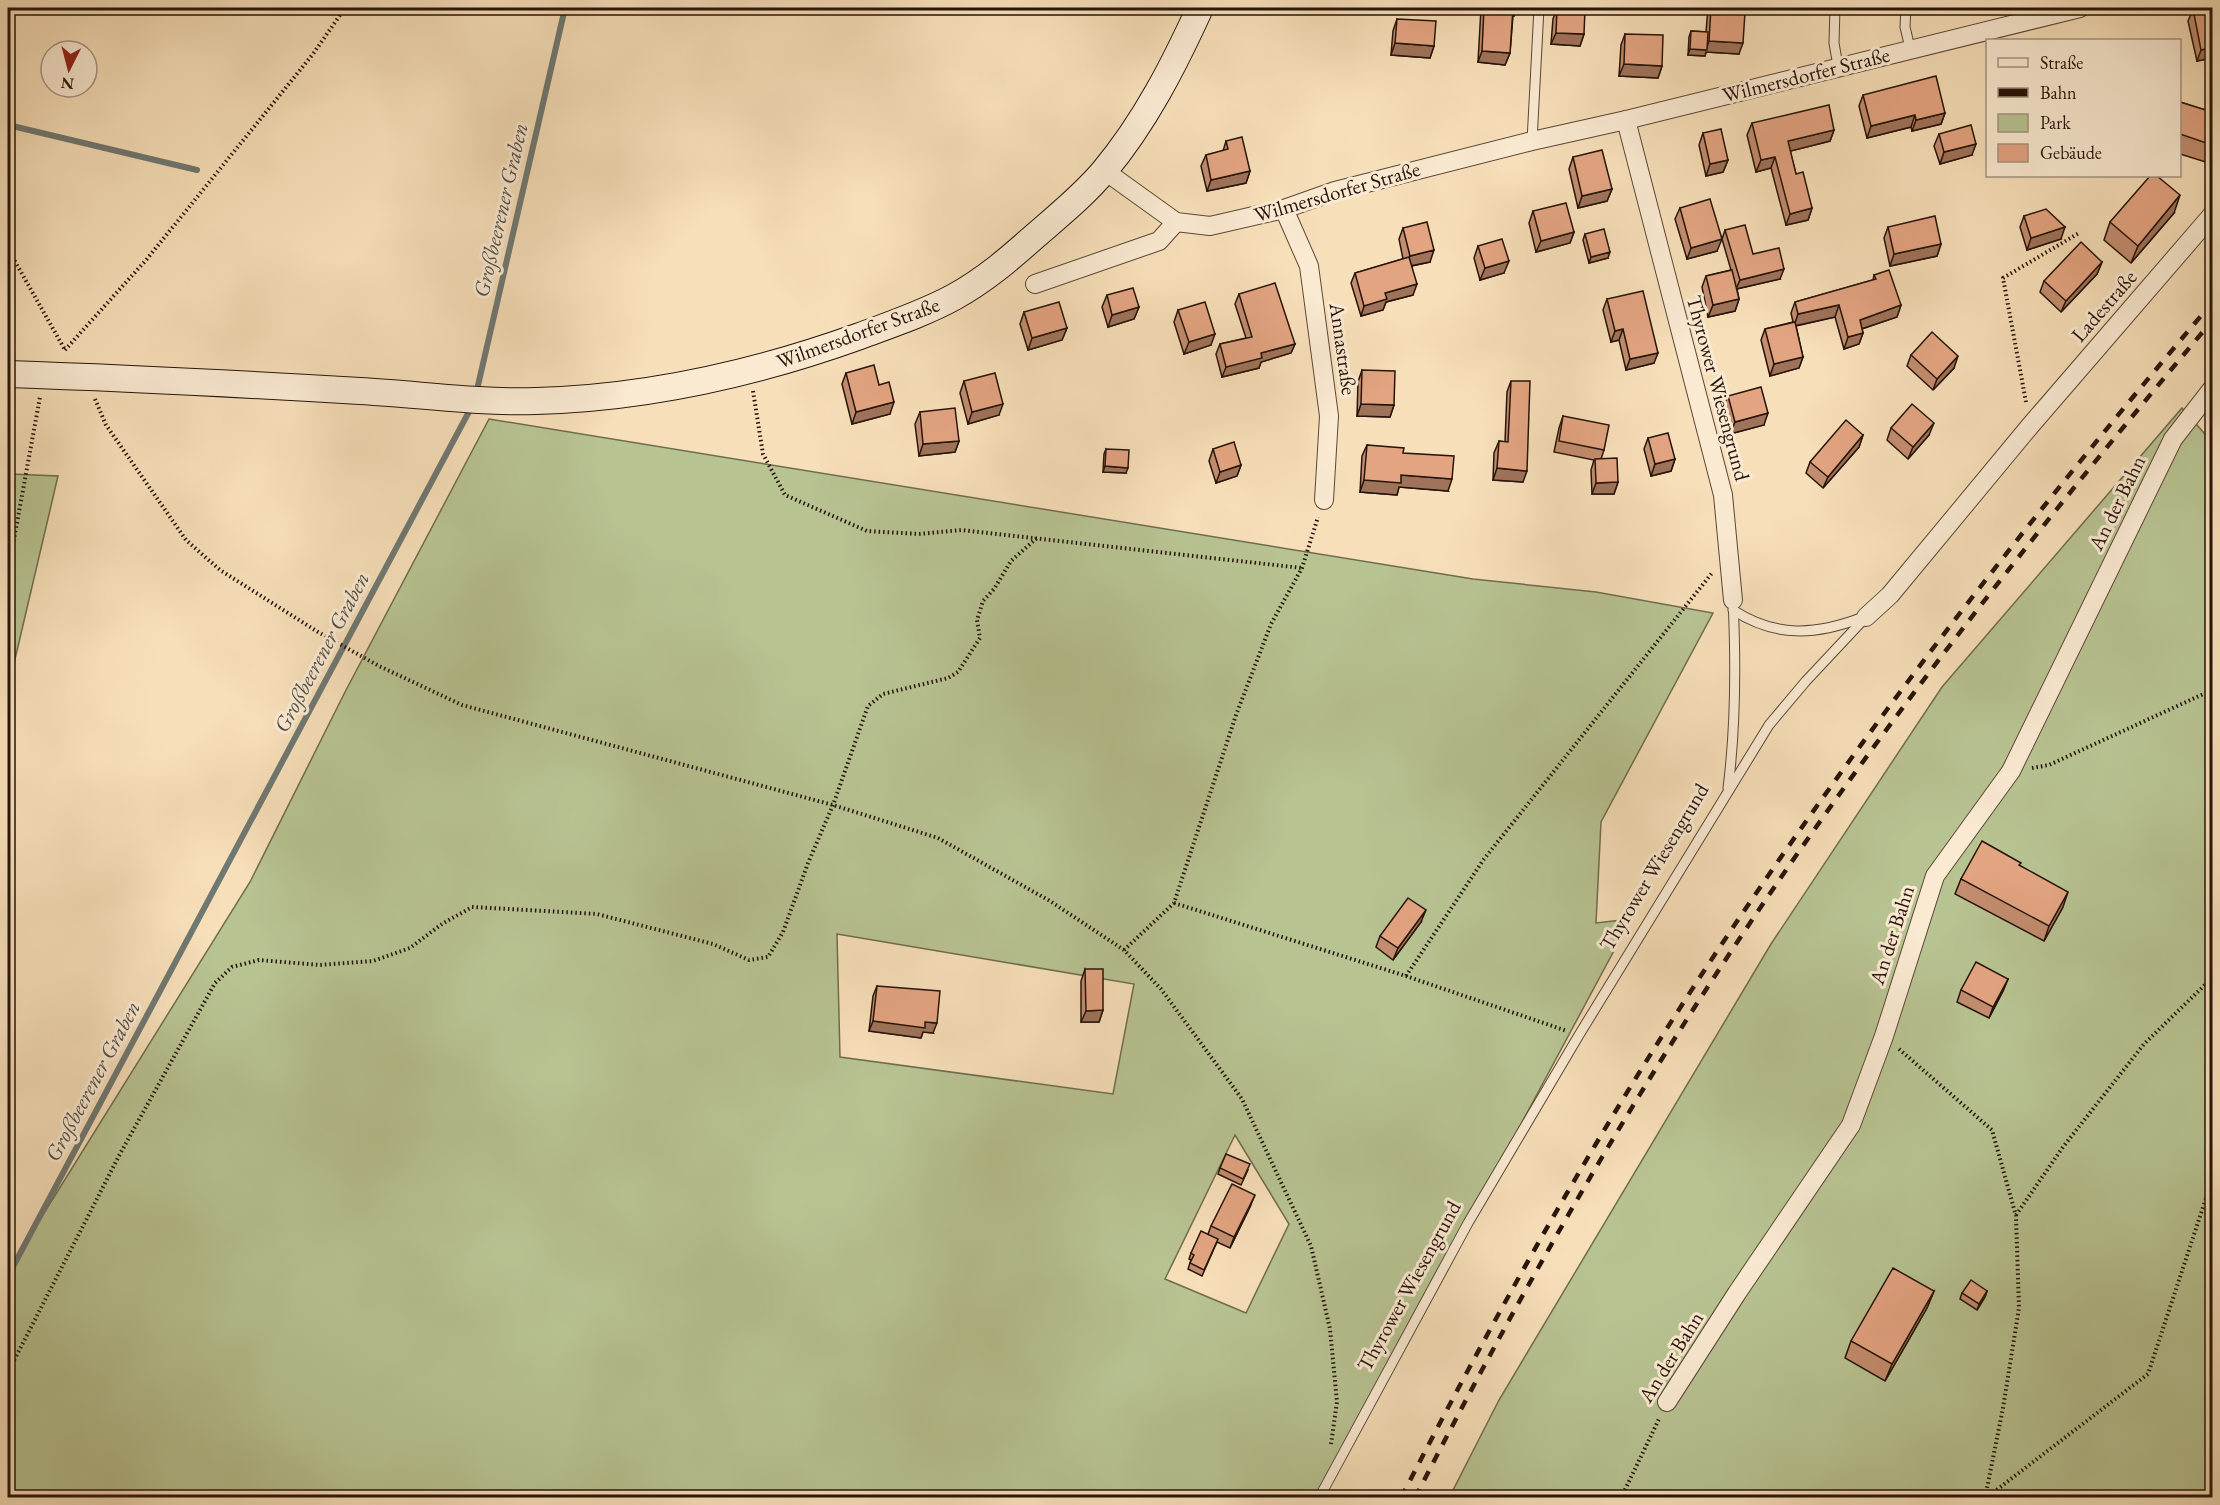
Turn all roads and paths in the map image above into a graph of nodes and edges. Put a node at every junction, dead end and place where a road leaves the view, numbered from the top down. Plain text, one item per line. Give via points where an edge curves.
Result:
1 (345, 8) edge
2 (1200, 8) edge
3 (1539, 8) edge
4 (1835, 8) edge
5 (1906, 8) edge
6 (2080, 8) edge
7 (1910, 48) junction
8 (1838, 66) junction
9 (1626, 120) junction
10 (1532, 141) junction
11 (1105, 171) junction
12 (1284, 209) junction
13 (2212, 215) edge
14 (1176, 222) junction
15 (2079, 233) dead end
16 (8, 249) edge
17 (1035, 284) dead end
18 (750, 370) junction
19 (8, 374) edge
20 (44, 375) junction
21 (85, 377) junction
22 (2212, 389) edge
23 (2030, 426) junction
24 (1324, 500) joint
25 (1037, 538) junction
26 (1728, 553) junction
27 (9, 560) edge
28 (1302, 567) junction
29 (8, 572) edge
30 (1733, 605) junction
31 (1866, 616) junction
32 (2212, 690) edge
33 (2011, 771) junction
34 (1727, 793) junction
35 (833, 805) junction
36 (1174, 903) junction
37 (1124, 950) junction
38 (1406, 976) junction
39 (2212, 978) edge
40 (1580, 1035) junction
41 (1884, 1036) junction
42 (2212, 1180) edge
43 (2016, 1216) junction
44 (8, 1372) edge
45 (1667, 1402) joint
46 (1330, 1449) dead end
47 (1319, 1497) edge
48 (1621, 1497) edge
49 (1986, 1497) edge

1 - 16 path via 313,54 147,259 65,350
2 - 11 main road via 1152,104
3 - 10 lane
4 - 8 lane
5 - 7 lane
6 - 7 street, Wilmersdorfer Straße
7 - 8 street, Wilmersdorfer Straße
8 - 9 street, Wilmersdorfer Straße
9 - 10 street, Wilmersdorfer Straße
9 - 26 street, Thyrower Wiesengrund via 1722,495
10 - 12 street, Wilmersdorfer Straße via 1335,191
11 - 14 street, Wilmersdorfer Straße
11 - 18 main road, Wilmersdorfer Straße via 1068,209 997,270 953,297 837,344
12 - 14 street, Wilmersdorfer Straße via 1210,226
12 - 24 street, Annastraße via 1309,266 1329,416
13 - 23 street, Ladestraße
14 - 17 street via 1159,241
15 - 23 path via 2003,278
18 - 21 main road, Wilmersdorfer Straße via 658,389 515,401
18 - 25 path via 763,454 785,495 867,531 920,534 961,530
19 - 20 main road, Wilmersdorfer Straße
20 - 21 main road, Wilmersdorfer Straße
20 - 27 path
21 - 35 path via 106,425 186,540 220,570 318,632 462,705
22 - 33 street, An der Bahn via 2173,439
23 - 31 street, Ladestraße via 1890,595
24 - 28 path
25 - 28 path
25 - 35 path via 1011,561 983,601 977,620 980,638 958,672 882,694 868,706
26 - 30 street, Thyrower Wiesengrund
26 - 38 path via 1484,859
27 - 29 path
28 - 36 path via 1271,624 1236,715
30 - 31 lane via 1775,630 1810,632 1836,628
30 - 34 lane, Thyrower Wiesengrund via 1736,666
31 - 34 lane via 1769,725
32 - 33 path via 2049,765
33 - 41 street, An der Bahn via 1935,876
34 - 40 lane, Thyrower Wiesengrund
35 - 37 path via 938,838
35 - 44 path via 783,932 768,957 749,960 713,944 597,914 472,907 410,948 373,962 320,965 259,960 232,967 215,983 121,1152
36 - 37 path
36 - 38 path
37 - 46 path via 1161,989 1242,1099 1311,1246 1330,1329 1337,1402
38 - 40 path
39 - 43 path via 2144,1044 2063,1147
40 - 47 lane, Thyrower Wiesengrund via 1468,1223
41 - 43 path via 1992,1130
41 - 45 street, An der Bahn via 1851,1125
42 - 49 path via 2148,1374
43 - 49 path via 2019,1308
45 - 48 path, An der Bahn

